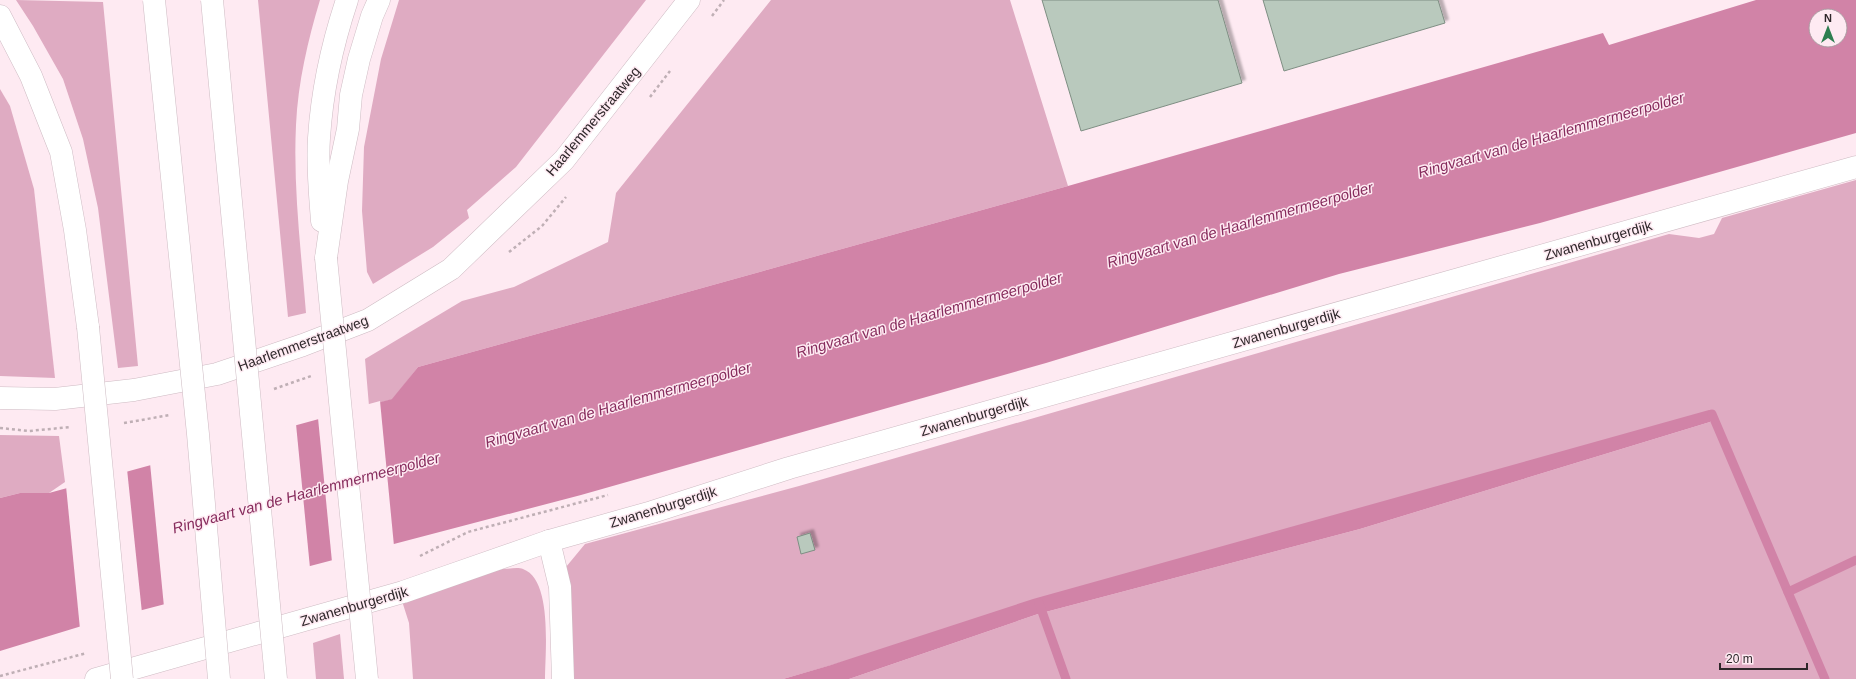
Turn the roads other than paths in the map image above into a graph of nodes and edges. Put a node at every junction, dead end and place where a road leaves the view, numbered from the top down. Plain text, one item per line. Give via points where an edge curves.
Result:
1 (154, 0) edge
2 (212, 0) edge
3 (347, 0) edge
4 (379, 0) edge
5 (689, 0) edge
6 (0, 16) edge
7 (1856, 167) edge
8 (326, 258) junction
9 (0, 398) edge
10 (549, 541) junction
11 (96, 679) edge
12 (122, 679) edge
13 (219, 679) edge
14 (276, 679) edge
15 (367, 679) edge
16 (563, 679) edge

1 - 13 main road, bridge via 198,434
2 - 14 main road, bridge
3 - 8 main road via 330,58 319,139 320,191
4 - 8 main road via 359,59
5 - 9 main road, Haarlemmerstraatweg via 564,160 451,269 368,320 218,374 134,390 55,399
6 - 12 main road, bridge via 31,76 61,152 88,327
7 - 10 main road, Zwanenburgerdijk via 804,464 652,512
8 - 15 main road, bridge
10 - 11 main road, Zwanenburgerdijk via 403,592
10 - 16 main road via 560,588

